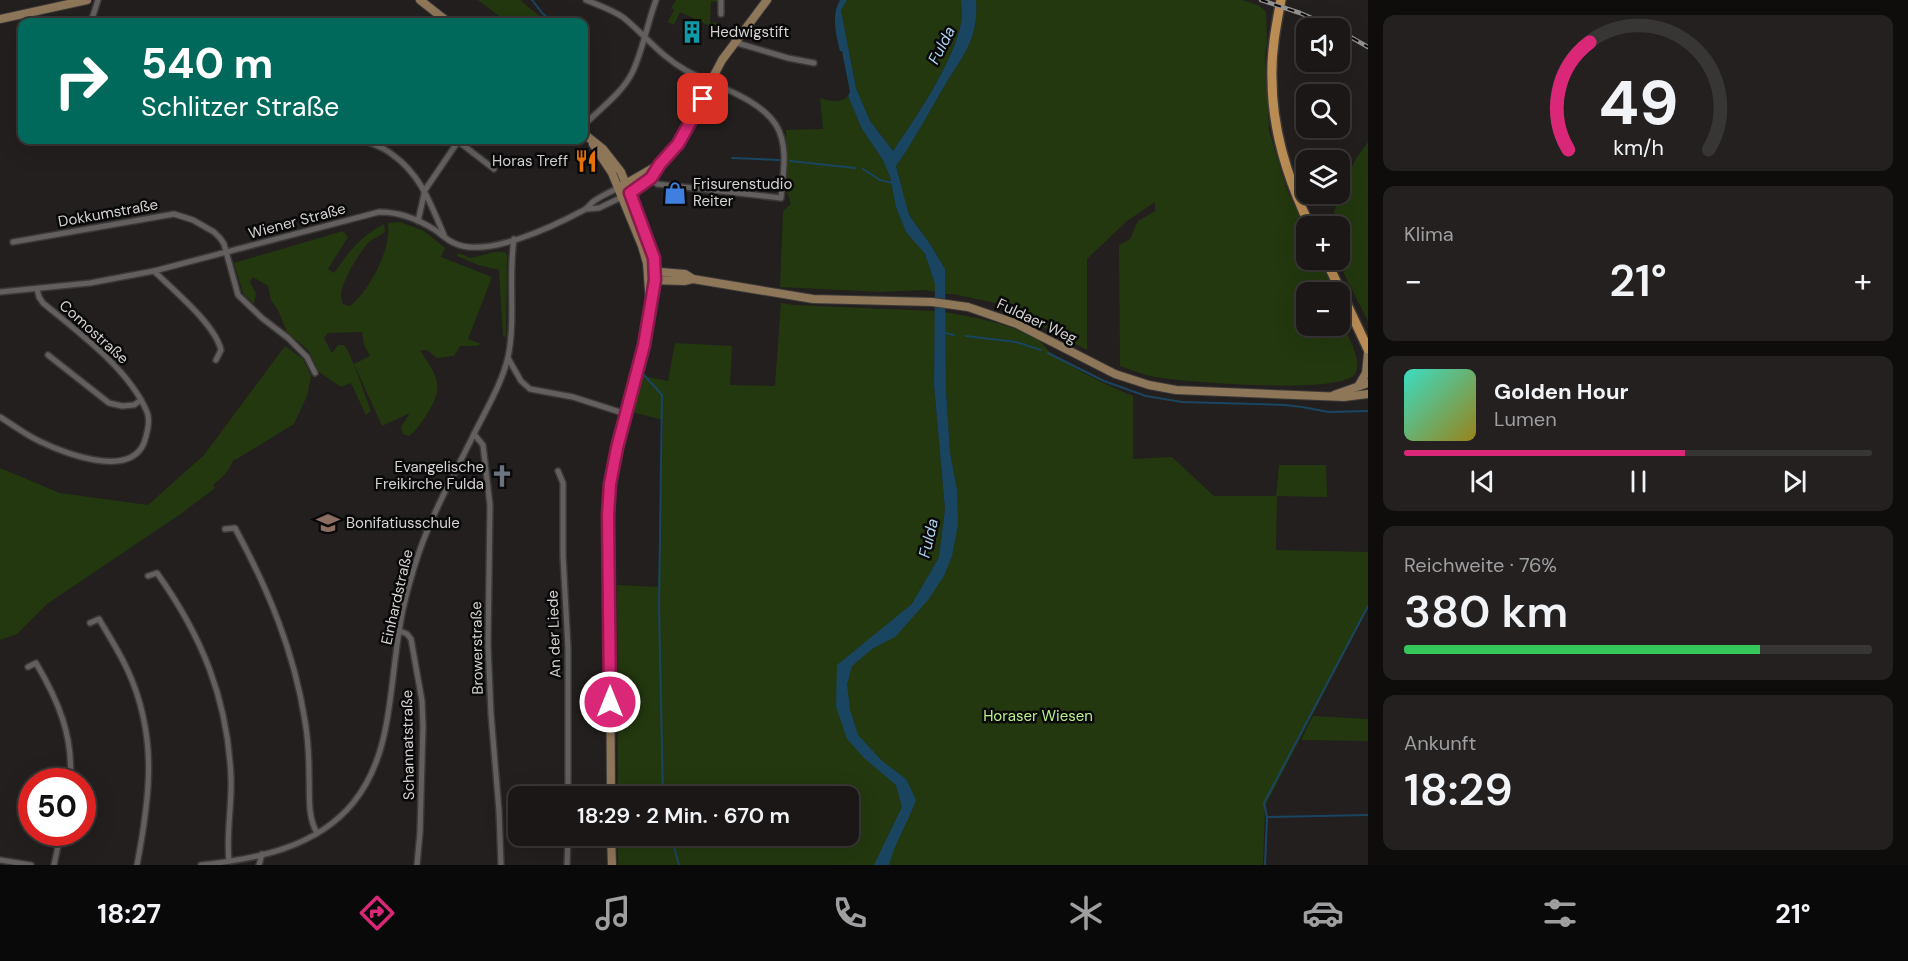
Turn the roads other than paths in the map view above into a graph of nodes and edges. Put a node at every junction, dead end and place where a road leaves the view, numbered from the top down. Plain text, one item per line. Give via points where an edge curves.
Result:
1 (87, 0) edge
2 (98, 0) edge
3 (420, 0) edge
4 (586, 0) edge
5 (656, 0) edge
6 (721, 0) edge
7 (767, 0) edge
8 (1281, 0) edge
9 (721, 14) dead end
10 (92, 18) edge
11 (442, 18) edge
12 (0, 19) edge
13 (644, 36) junction
14 (734, 42) junction
15 (814, 63) dead end
16 (710, 82) junction
17 (588, 121) edge
18 (588, 138) edge
19 (372, 144) edge
20 (457, 144) edge
21 (463, 144) edge
22 (660, 164) junction
23 (494, 169) dead end
24 (651, 178) junction
25 (622, 186) junction
26 (425, 190) junction
27 (626, 195) junction
28 (587, 209) junction
29 (1306, 216) edge
30 (418, 221) junction
31 (444, 237) junction
32 (514, 239) junction
33 (13, 242) dead end
34 (226, 253) junction
35 (1331, 270) edge
36 (153, 271) junction
37 (652, 271) junction
38 (693, 279) junction
39 (652, 280) junction
40 (37, 289) junction
41 (0, 292) edge
42 (1368, 351) edge
43 (48, 355) dead end
44 (508, 358) junction
45 (216, 360) dead end
46 (315, 374) dead end
47 (1368, 382) edge
48 (1358, 386) junction
49 (1368, 394) edge
50 (1356, 396) junction
51 (1330, 397) junction
52 (1368, 398) edge
53 (141, 400) junction
54 (626, 414) junction
55 (0, 417) edge
56 (474, 434) junction
57 (558, 471) dead end
58 (225, 530) dead end
59 (148, 576) dead end
60 (90, 623) dead end
61 (400, 631) junction
62 (28, 667) dead end
63 (70, 768) edge
64 (568, 786) edge
65 (611, 786) edge
66 (317, 833) junction
67 (58, 846) edge
68 (568, 846) edge
69 (611, 846) edge
70 (262, 854) junction
71 (0, 860) edge
72 (229, 861) junction
73 (7, 863) edge
74 (31, 865) edge
75 (54, 865) edge
76 (137, 865) edge
77 (201, 865) edge
78 (259, 865) edge
79 (417, 865) edge
80 (501, 865) edge
81 (567, 865) edge
82 (612, 865) edge

1 - 12 main road
2 - 10 street
3 - 11 main road
4 - 13 street via 621,16
5 - 13 street
6 - 9 street
7 - 14 main road
8 - 29 main road via 1272,67 1275,117 1287,171
13 - 16 street via 677,65
13 - 17 street via 639,57 624,85
14 - 15 street
14 - 16 main road
16 - 22 main road via 683,136
16 - 24 street via 768,114 778,128 784,148 781,198 657,184
18 - 25 main road via 610,156 621,172
19 - 26 street via 392,153 410,168
20 - 26 street
21 - 23 street
22 - 24 main road
22 - 25 main road
24 - 27 main road
25 - 27 main road
25 - 28 street, Wiener Straße
26 - 30 street
26 - 31 street
27 - 28 street, Wiener Straße via 599,208
27 - 37 main road via 654,258
28 - 32 street, Wiener Straße
30 - 31 street, Wiener Straße
30 - 34 street, Wiener Straße via 389,212 369,213
31 - 32 street, Wiener Straße via 478,249
32 - 44 street, Einhardstraße
33 - 34 street, Dokkumstraße via 174,214 214,232
34 - 36 street, Wiener Straße
34 - 46 street, Dokkumstraße via 238,295 307,357
35 - 42 main road
36 - 40 street, Wiener Straße
36 - 45 street via 219,339 221,350
37 - 38 main road, Fuldaer Weg via 685,274
37 - 39 main road
38 - 39 main road, Fuldaer Weg
38 - 51 main road, Fuldaer Weg via 813,299 914,301 968,307 1017,324 1114,374 1149,385 1199,392
39 - 54 main road via 644,345
40 - 41 street, Wiener Straße
40 - 53 street, Comostraße via 43,303 118,369
42 - 48 main road via 1366,373
43 - 53 street via 109,403 134,405
44 - 54 street via 530,389 573,397
44 - 56 street, Einhardstraße
47 - 48 main road, Fuldaer Weg
48 - 51 main road, Fuldaer Weg
49 - 50 main road, Fuldaer Weg
50 - 51 main road, Fuldaer Weg
50 - 52 main road
53 - 55 street, Comostraße via 148,415 143,446 131,458 113,463 89,459 40,441
54 - 65 main road via 613,469 608,515
56 - 61 street, Einhardstraße via 426,532 409,584
56 - 80 street, Browerstraße via 483,445 490,505 488,645
57 - 64 street, An der Liede via 563,483
58 - 66 street via 235,528 247,550 290,652 305,722 310,815
59 - 72 street via 157,573 178,603 201,647 219,696 230,754
60 - 76 street via 99,619 121,656 147,735 148,794
61 - 66 street, Einhardstraße via 386,728 375,767 347,809
61 - 79 street, Schannatstraße via 411,639 422,701
62 - 63 street via 36,663 51,689 64,721
66 - 70 street, Einhardstraße via 296,845
67 - 75 street
68 - 81 street
69 - 82 main road
70 - 72 street, Einhardstraße
70 - 78 street
71 - 73 street
72 - 77 street, Einhardstraße
73 - 74 street

